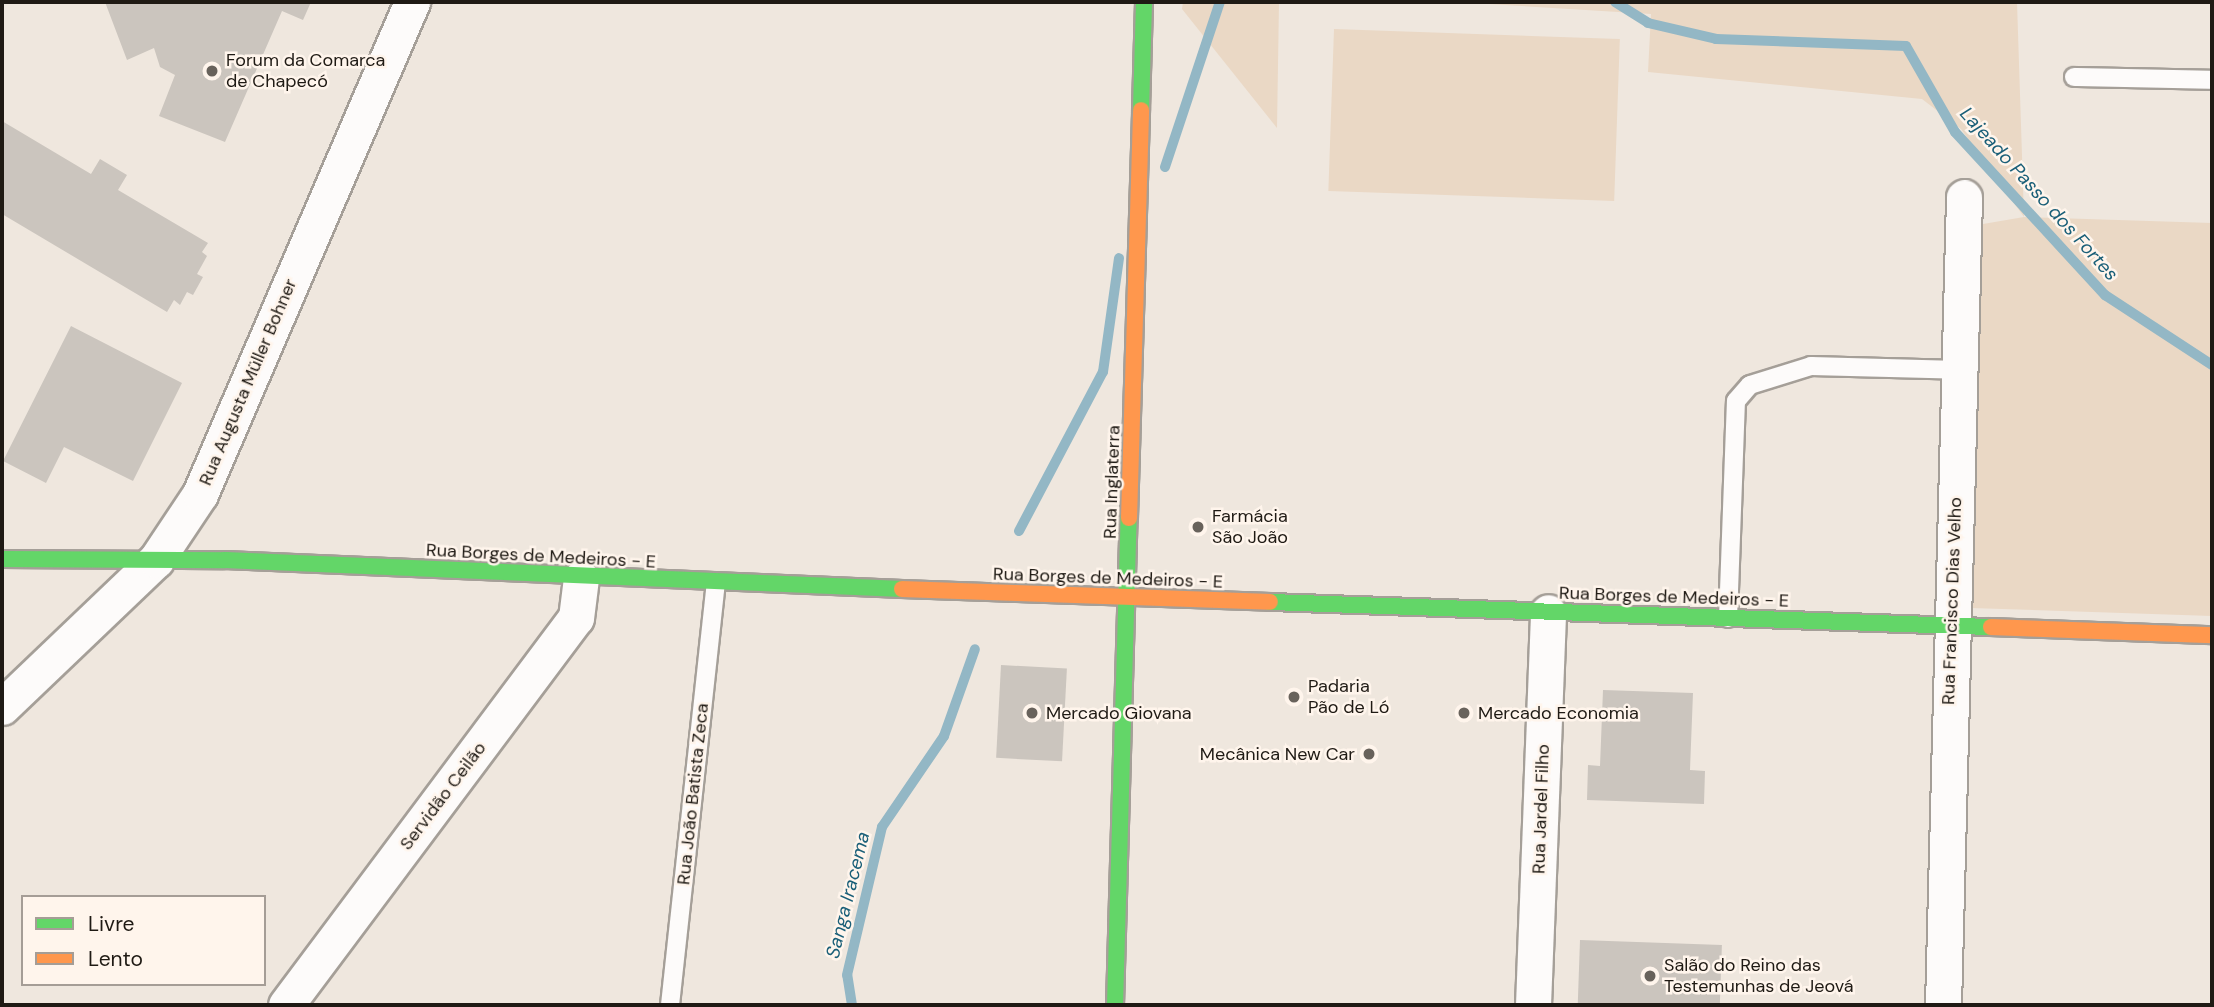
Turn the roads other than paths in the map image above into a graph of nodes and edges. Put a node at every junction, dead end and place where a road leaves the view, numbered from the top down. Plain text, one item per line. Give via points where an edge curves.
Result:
1 (412, 2) edge
2 (1144, 2) edge
3 (2074, 77) dead end
4 (2212, 80) edge
5 (1965, 197) dead end
6 (1959, 370) junction
7 (2, 558) edge
8 (156, 560) junction
9 (581, 579) junction
10 (716, 583) junction
11 (1129, 598) junction
12 (1548, 612) junction
13 (1728, 618) junction
14 (1951, 626) junction
15 (2212, 635) edge
16 (2, 707) edge
17 (286, 1005) edge
18 (670, 1005) edge
19 (1115, 1005) edge
20 (1534, 1005) edge
21 (1943, 1005) edge

1 - 8 street, Rua Augusta Müller Bohner via 200,494
2 - 11 street, Rua Inglaterra
3 - 4 lane
5 - 6 street, Rua Francisco Dias Velho
6 - 13 lane via 1811,366 1751,385 1736,401
6 - 14 street, Rua Francisco Dias Velho
7 - 8 street, Rua Borges de Medeiros - E
8 - 9 street, Rua Borges de Medeiros - E
8 - 16 street, Rua Augusta Müller Bohner
9 - 10 street, Rua Borges de Medeiros - E
9 - 17 street, Servidão Ceilão via 576,618
10 - 11 street, Rua Borges de Medeiros - E
10 - 18 lane, Rua João Batista Zeca
11 - 12 street, Rua Borges de Medeiros - E
11 - 19 street, Rua Inglaterra
12 - 13 street, Rua Borges de Medeiros - E
12 - 20 street, Rua Jardel Filho
13 - 14 street, Rua Borges de Medeiros - E
14 - 15 street, Rua Borges de Medeiros - E
14 - 21 street, Rua Francisco Dias Velho

